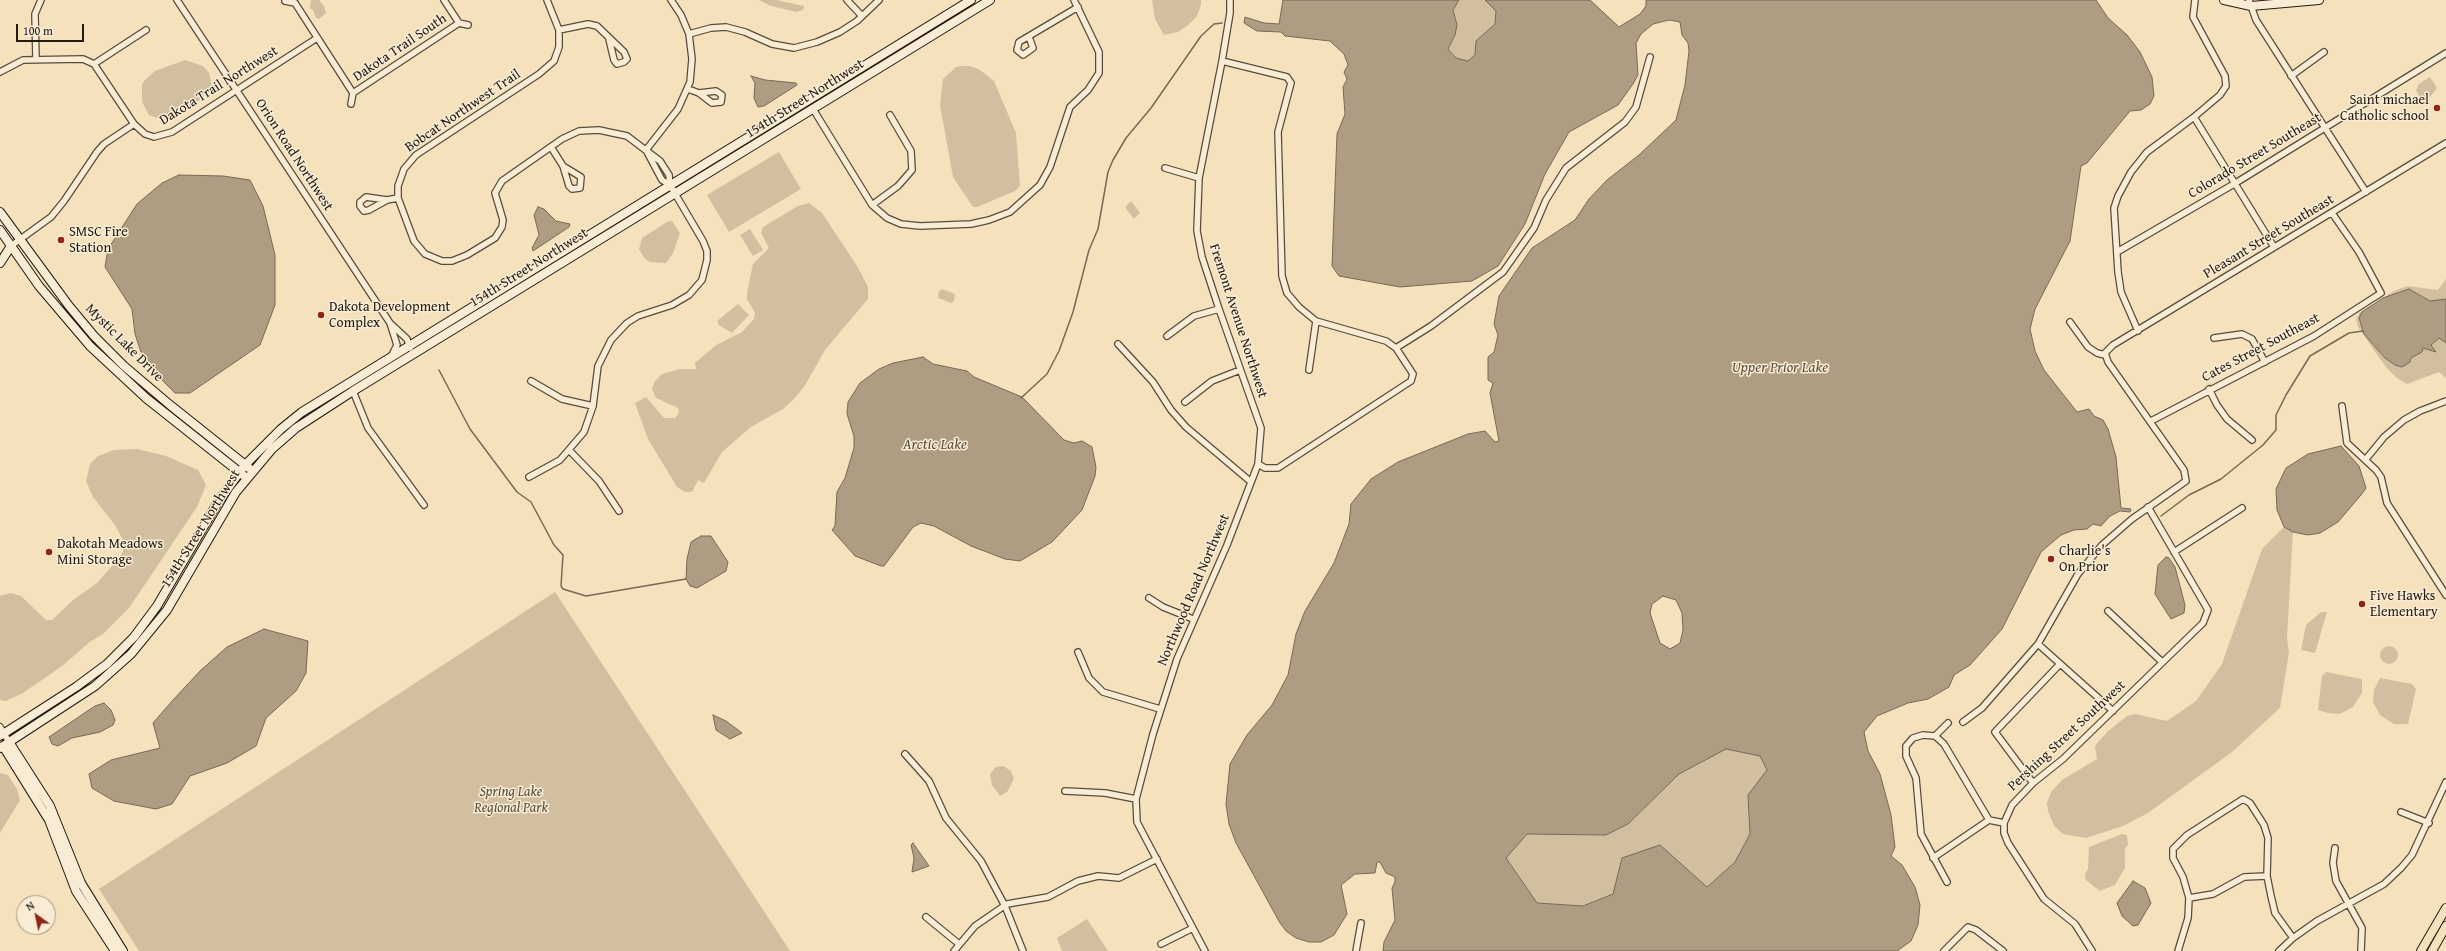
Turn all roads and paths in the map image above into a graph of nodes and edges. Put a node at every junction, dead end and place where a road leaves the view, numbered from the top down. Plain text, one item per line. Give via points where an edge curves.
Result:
1 (41, 0) edge
2 (177, 0) edge
3 (444, 0) edge
4 (547, 0) edge
5 (671, 0) edge
6 (847, 0) edge
7 (879, 0) edge
8 (971, 0) edge
9 (990, 0) edge
10 (1074, 0) edge
11 (1230, 0) edge
12 (2195, 0) edge
13 (2224, 0) edge
14 (2319, 0) edge
15 (285, 1) dead end
16 (297, 2) edge
17 (2250, 3) edge
18 (1078, 6) junction
19 (862, 16) junction
20 (459, 23) junction
21 (468, 25) dead end
22 (146, 30) dead end
23 (559, 30) junction
24 (688, 34) junction
25 (1029, 37) dead end
26 (317, 38) junction
27 (609, 39) dead end
28 (2324, 52) dead end
29 (2446, 53) edge
30 (1650, 57) dead end
31 (36, 59) junction
32 (1222, 61) junction
33 (94, 64) junction
34 (1, 69) edge
35 (2291, 76) junction
36 (688, 89) junction
37 (236, 90) junction
38 (699, 93) dead end
39 (354, 94) junction
40 (351, 104) dead end
41 (813, 109) junction
42 (890, 115) dead end
43 (2194, 117) junction
44 (134, 124) junction
45 (2324, 128) junction
46 (2446, 143) edge
47 (551, 147) junction
48 (646, 150) junction
49 (563, 166) dead end
50 (1165, 168) dead end
51 (1199, 178) junction
52 (2234, 184) junction
53 (670, 185) junction
54 (2366, 192) junction
55 (675, 193) junction
56 (398, 198) junction
57 (387, 200) dead end
58 (872, 205) junction
59 (0, 212) edge
60 (2332, 213) junction
61 (0, 230) edge
62 (19, 240) junction
63 (11, 246) junction
64 (2274, 247) junction
65 (2117, 252) junction
66 (0, 263) edge
67 (1219, 309) junction
68 (1316, 321) junction
69 (2070, 322) dead end
70 (390, 324) junction
71 (2138, 331) junction
72 (1167, 336) dead end
73 (2214, 338) dead end
74 (1118, 344) dead end
75 (409, 346) junction
76 (1396, 348) junction
77 (2105, 354) junction
78 (412, 356) junction
79 (388, 360) junction
80 (2265, 362) junction
81 (1240, 370) junction
82 (1309, 370) dead end
83 (531, 381) dead end
84 (2209, 389) junction
85 (353, 391) junction
86 (2446, 401) edge
87 (1185, 402) dead end
88 (593, 406) junction
89 (2342, 406) dead end
90 (2151, 421) junction
91 (2252, 440) dead end
92 (570, 451) junction
93 (2366, 459) junction
94 (1258, 464) junction
95 (245, 465) junction
96 (240, 472) junction
97 (249, 474) junction
98 (529, 477) dead end
99 (1251, 482) junction
100 (424, 506) dead end
101 (2148, 507) junction
102 (2242, 508) dead end
103 (619, 511) dead end
104 (2174, 552) junction
105 (2446, 596) edge
106 (1149, 598) dead end
107 (2108, 611) dead end
108 (1193, 619) junction
109 (2038, 644) junction
110 (1078, 652) dead end
111 (2162, 662) junction
112 (2060, 664) junction
113 (1160, 709) junction
114 (2113, 710) junction
115 (1963, 722) dead end
116 (1948, 723) dead end
117 (1, 732) edge
118 (1935, 736) junction
119 (3, 745) edge
120 (905, 754) dead end
121 (2446, 782) edge
122 (2033, 783) junction
123 (1065, 791) dead end
124 (1136, 799) junction
125 (2401, 812) dead end
126 (1989, 820) junction
127 (2004, 823) junction
128 (2428, 824) junction
129 (2335, 848) dead end
130 (1157, 858) junction
131 (1933, 858) junction
132 (2267, 876) junction
133 (1947, 882) dead end
134 (2189, 898) junction
135 (2347, 902) junction
136 (1004, 906) junction
137 (2446, 908) edge
138 (926, 917) dead end
139 (1361, 923) dead end
140 (2446, 926) edge
141 (1193, 928) junction
142 (2293, 938) junction
143 (959, 944) junction
144 (1161, 944) dead end
145 (115, 951) edge
146 (123, 951) edge
147 (954, 951) edge
148 (1023, 951) edge
149 (1205, 951) edge
150 (1356, 951) edge
151 (1944, 951) edge
152 (2003, 951) edge
153 (2092, 951) edge
154 (2178, 951) edge
155 (2279, 951) edge
156 (2361, 951) edge
157 (2421, 951) edge
158 (2432, 951) edge

1 - 31 street via 35,14
2 - 37 street, Orion Road Northwest
3 - 20 street
4 - 23 street, Bobcat Northwest Trail
5 - 24 street via 681,15
6 - 19 street
7 - 19 street
8 - 53 street, 154th Street Northwest
9 - 41 street, 154th Street Northwest
10 - 18 street
11 - 32 street, Fremont Avenue Northwest
12 - 43 street via 2193,17 2225,76 2226,86 2220,95
13 - 17 street
14 - 17 street
15 - 16 street
16 - 26 street
17 - 35 street via 2256,20
18 - 25 street
18 - 58 street via 1099,52 1099,73 1088,90 1070,107 1050,167 1040,185 1027,199 1010,212 971,224 909,226 893,222
19 - 24 street via 840,32 794,48 772,44 726,27
20 - 21 street
20 - 39 street, Dakota Trail South
22 - 33 street
23 - 27 street via 588,24 603,31
23 - 56 street, Bobcat Northwest Trail via 559,47 548,67 413,158 400,177
24 - 36 street via 692,59
26 - 37 street, Dakota Trail Northwest
26 - 39 street
28 - 35 street
29 - 45 street, Colorado Street Southeast
30 - 76 street via 1636,107 1625,122 1566,168 1546,200 1534,228 1503,272 1431,326
31 - 33 street via 76,57
31 - 34 street via 22,60
32 - 51 street, Fremont Avenue Northwest
32 - 68 street via 1287,77 1291,83 1278,132 1282,276 1287,293
33 - 44 street, Dakota Trail Northwest
35 - 45 street
36 - 38 street
36 - 48 street via 678,109
37 - 44 street, Dakota Trail Northwest via 172,132 154,137 145,134
37 - 70 street, Orion Road Northwest
39 - 40 street
41 - 55 street, 154th Street Northwest
41 - 58 street
42 - 58 street via 911,151 912,170 898,186
43 - 52 street
43 - 65 street via 2147,152 2131,172 2114,208
44 - 62 street via 100,148 57,211
45 - 52 street, Colorado Street Southeast
45 - 54 street
46 - 54 street, Pleasant Street Southeast
47 - 48 street, Bobcat Northwest Trail via 575,133 599,130 627,136
47 - 49 street
47 - 56 street, Bobcat Northwest Trail via 497,187 496,200 503,220 500,233 459,259 442,261 421,250 414,241
48 - 53 street, Bobcat Northwest Trail via 649,160 662,180
48 - 53 street, Bobcat Northwest Trail via 660,161 669,175
50 - 51 street
51 - 67 street, Fremont Avenue Northwest via 1197,231 1202,257
52 - 64 street
52 - 65 street, Colorado Street Southeast
53 - 55 street, Bobcat Northwest Trail
53 - 75 street, 154th Street Northwest
54 - 60 street, Pleasant Street Southeast
55 - 78 street, 154th Street Northwest
55 - 88 street, Bobcat Northwest Trail via 707,251 706,270 702,280 689,295 672,305 638,316 610,340 598,366
56 - 57 street
59 - 62 street, Mystic Lake Drive
60 - 64 street, Pleasant Street Southeast
60 - 80 street, Cates Street Southeast via 2359,252 2381,292 2314,336
61 - 63 street, Mystic Lake Drive
62 - 63 street
62 - 95 street, Mystic Lake Drive via 74,312 124,366
63 - 66 street
63 - 96 street, Mystic Lake Drive via 43,291 90,346 146,398
64 - 71 street, Pleasant Street Southeast
65 - 71 street via 2121,292
67 - 72 street via 1194,316
67 - 81 street, Fremont Avenue Northwest
68 - 76 street via 1386,341
68 - 82 street
69 - 77 street via 2088,347 2097,353
70 - 75 street, Orion Road Northwest via 407,339
70 - 79 street, Orion Road Northwest via 397,345 396,351
71 - 77 street, Pleasant Street Southeast
73 - 80 street via 2242,334 2252,339
74 - 99 street via 1153,382 1171,410 1186,427
75 - 78 street, Orion Road Northwest
75 - 79 street, 154th Street Northwest
76 - 94 street via 1413,374 1411,381 1278,468 1266,468
77 - 90 street via 2108,362
78 - 85 street, 154th Street Northwest
79 - 95 street, 154th Street Northwest via 302,412
80 - 84 street, Cates Street Southeast
81 - 87 street via 1212,381
81 - 94 street, Fremont Avenue Northwest via 1261,428
83 - 88 street via 562,399
84 - 90 street, Cates Street Southeast
84 - 91 street via 2227,419
85 - 97 street, 154th Street Northwest via 296,428
85 - 100 street via 368,428
86 - 93 street via 2404,420 2384,437
88 - 92 street, Bobcat Northwest Trail via 584,432
89 - 93 street via 2347,443
90 - 101 street via 2184,470 2186,481
92 - 98 street, Bobcat Northwest Trail via 545,470
92 - 103 street via 599,481
93 - 105 street via 2381,477 2387,503
94 - 99 street, Fremont Avenue Northwest
95 - 96 street, 154th Street Northwest
95 - 97 street, Mystic Lake Drive
96 - 97 street, Mystic Lake Drive
96 - 117 street, 154th Street Northwest via 218,502 158,606 134,637 107,664 76,687
97 - 119 street, 154th Street Northwest via 199,552 167,610 131,654 95,686
99 - 108 street, Northwood Road Northwest via 1227,545
101 - 104 street
101 - 109 street via 2102,545 2078,574
102 - 104 street
104 - 111 street, Pershing Street Southwest via 2208,610 2203,623
106 - 108 street via 1163,607
107 - 111 street
108 - 113 street, Northwood Road Northwest
109 - 112 street
109 - 115 street via 1982,708
110 - 113 street via 1089,678 1103,692
111 - 114 street, Pershing Street Southwest
112 - 114 street
112 - 122 street via 1995,732
113 - 124 street, Northwood Road Northwest
114 - 122 street, Pershing Street Southwest via 2063,759
116 - 118 street
117 - 119 street
118 - 126 street via 1944,744
118 - 131 street via 1923,735 1913,738 1906,746 1906,756 1916,778 1921,834
119 - 145 street via 49,820 76,891
119 - 146 street via 50,806 81,883
120 - 136 street via 929,782 946,818 980,861
121 - 128 street
122 - 127 street, Pershing Street Southwest via 2012,806
123 - 124 street via 1105,793
124 - 130 street, Northwood Road Northwest via 1138,822
125 - 128 street
126 - 127 street
126 - 131 street
127 - 153 street via 2008,844 2044,899 2075,924
128 - 135 street via 2412,855 2401,868 2384,884
129 - 135 street via 2333,863 2336,881
130 - 136 street via 1119,878 1098,876 1078,881 1048,897
130 - 141 street, Northwood Road Northwest
131 - 133 street
132 - 134 street via 2244,877 2213,894
132 - 134 street via 2268,838 2260,816 2250,803 2243,799 2187,835 2173,849 2173,858 2184,877
132 - 142 street via 2276,913
134 - 154 street via 2188,918
135 - 142 street
135 - 156 street via 2362,928
136 - 143 street via 975,926
136 - 148 street
137 - 157 main road
138 - 143 street
139 - 150 street
140 - 158 main road
141 - 144 street
141 - 149 street, Northwood Road Northwest
142 - 155 street
143 - 147 street
151 - 152 street via 1968,927 1976,930

